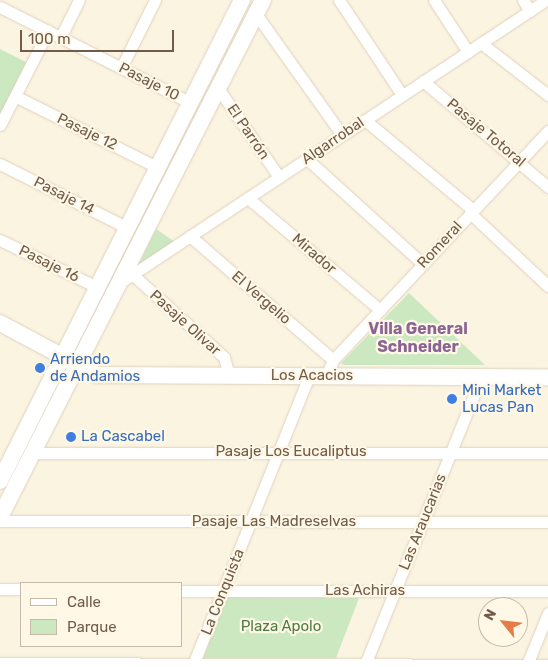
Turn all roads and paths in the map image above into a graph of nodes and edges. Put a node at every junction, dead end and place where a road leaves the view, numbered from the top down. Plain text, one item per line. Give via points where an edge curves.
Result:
1 (4, 0) edge
2 (79, 0) edge
3 (155, 0) edge
4 (242, 0) edge
5 (339, 0) edge
6 (434, 0) edge
7 (523, 0) edge
8 (546, 0) edge
9 (0, 7) edge
10 (260, 7) edge
11 (530, 10) junction
12 (48, 31) junction
13 (60, 38) junction
14 (481, 43) junction
15 (468, 52) junction
16 (120, 68) junction
17 (423, 81) junction
18 (218, 88) junction
19 (402, 95) junction
20 (548, 95) edge
21 (15, 96) junction
22 (191, 103) junction
23 (366, 120) junction
24 (0, 125) edge
25 (548, 131) edge
26 (342, 135) junction
27 (307, 159) junction
28 (520, 161) junction
29 (0, 164) edge
30 (159, 168) junction
31 (279, 177) junction
32 (548, 187) edge
33 (248, 198) junction
34 (472, 212) junction
35 (128, 228) junction
36 (190, 236) junction
37 (0, 240) edge
38 (423, 264) junction
39 (127, 278) junction
40 (548, 286) edge
41 (99, 288) junction
42 (380, 310) junction
43 (0, 323) edge
44 (64, 356) junction
45 (333, 360) junction
46 (78, 366) junction
47 (229, 376) junction
48 (309, 376) junction
49 (326, 376) junction
50 (481, 377) junction
51 (548, 377) edge
52 (279, 452) junction
53 (33, 453) junction
54 (451, 453) junction
55 (548, 453) edge
56 (0, 480) edge
57 (0, 517) edge
58 (252, 521) junction
59 (0, 522) edge
60 (423, 522) junction
61 (548, 522) edge
62 (0, 589) edge
63 (20, 589) edge
64 (182, 591) edge
65 (224, 591) junction
66 (394, 591) junction
67 (548, 591) edge
68 (548, 613) edge
69 (0, 663) edge
70 (27, 665) edge
71 (108, 665) edge
72 (192, 665) edge
73 (548, 665) edge
74 (280, 666) edge
75 (364, 666) edge
76 (445, 666) edge
77 (526, 666) edge

1 - 9 street
2 - 13 street
3 - 16 street
4 - 22 main road
5 - 19 street
6 - 15 street
7 - 11 street
8 - 11 street, Algarrobal
9 - 12 street, Pasaje 10
10 - 18 main road
10 - 26 street
11 - 14 street, Algarrobal
12 - 13 street, Pasaje 10
12 - 21 street
13 - 16 street, Pasaje 10
14 - 15 street, Algarrobal
14 - 20 street
15 - 17 street, Algarrobal
16 - 22 street, Pasaje 10
17 - 19 street, Algarrobal
17 - 28 street, Pasaje Totoral
18 - 31 street, El Parrón
18 - 39 main road
19 - 23 street, Algarrobal
21 - 24 street
21 - 30 street, Pasaje 12
22 - 30 main road
23 - 26 street, Algarrobal
23 - 34 street
25 - 28 street, Romeral
26 - 27 street, Algarrobal
27 - 31 street, Algarrobal
27 - 38 street
28 - 32 street, Pasaje Totoral
28 - 34 street, Romeral
29 - 35 street, Pasaje 14
30 - 35 main road
31 - 33 street, Algarrobal
33 - 36 street, Algarrobal
33 - 42 street, Mirador
34 - 38 street, Romeral
34 - 40 street
35 - 41 main road
36 - 39 street, Algarrobal
36 - 45 street, El Vergelio
37 - 41 street, Pasaje 16
38 - 42 street, Romeral
39 - 46 main road
39 - 47 street, Pasaje Olivar via 224,357
41 - 44 main road
42 - 45 street, Romeral
43 - 44 main road, Los Acacios
44 - 46 main road, Los Acacios
44 - 56 main road
45 - 49 street
46 - 47 main road, Los Acacios via 97,375
46 - 53 main road
47 - 48 main road, Los Acacios
48 - 49 main road, Los Acacios
48 - 52 street, La Conquista
49 - 50 main road, Los Acacios
50 - 51 main road, Los Acacios
50 - 54 street, Las Araucarias
52 - 53 street, Pasaje Los Eucaliptus
52 - 54 street, Pasaje Los Eucaliptus
52 - 58 street, La Conquista
53 - 57 main road
54 - 55 street, Pasaje Los Eucaliptus
54 - 60 street, Las Araucarias
58 - 59 street, Pasaje Las Madreselvas
58 - 60 street, Pasaje Las Madreselvas
58 - 65 street, La Conquista
60 - 61 street, Pasaje Las Madreselvas
60 - 66 street, Las Araucarias
62 - 63 street
64 - 65 street, Las Achiras
65 - 66 street, Las Achiras
65 - 72 street, La Conquista
66 - 67 street, Las Achiras
66 - 75 street, Las Araucarias
68 - 77 street
69 - 70 street
70 - 71 street
71 - 72 street
72 - 74 street
73 - 77 street
74 - 75 street
75 - 76 street
76 - 77 street

